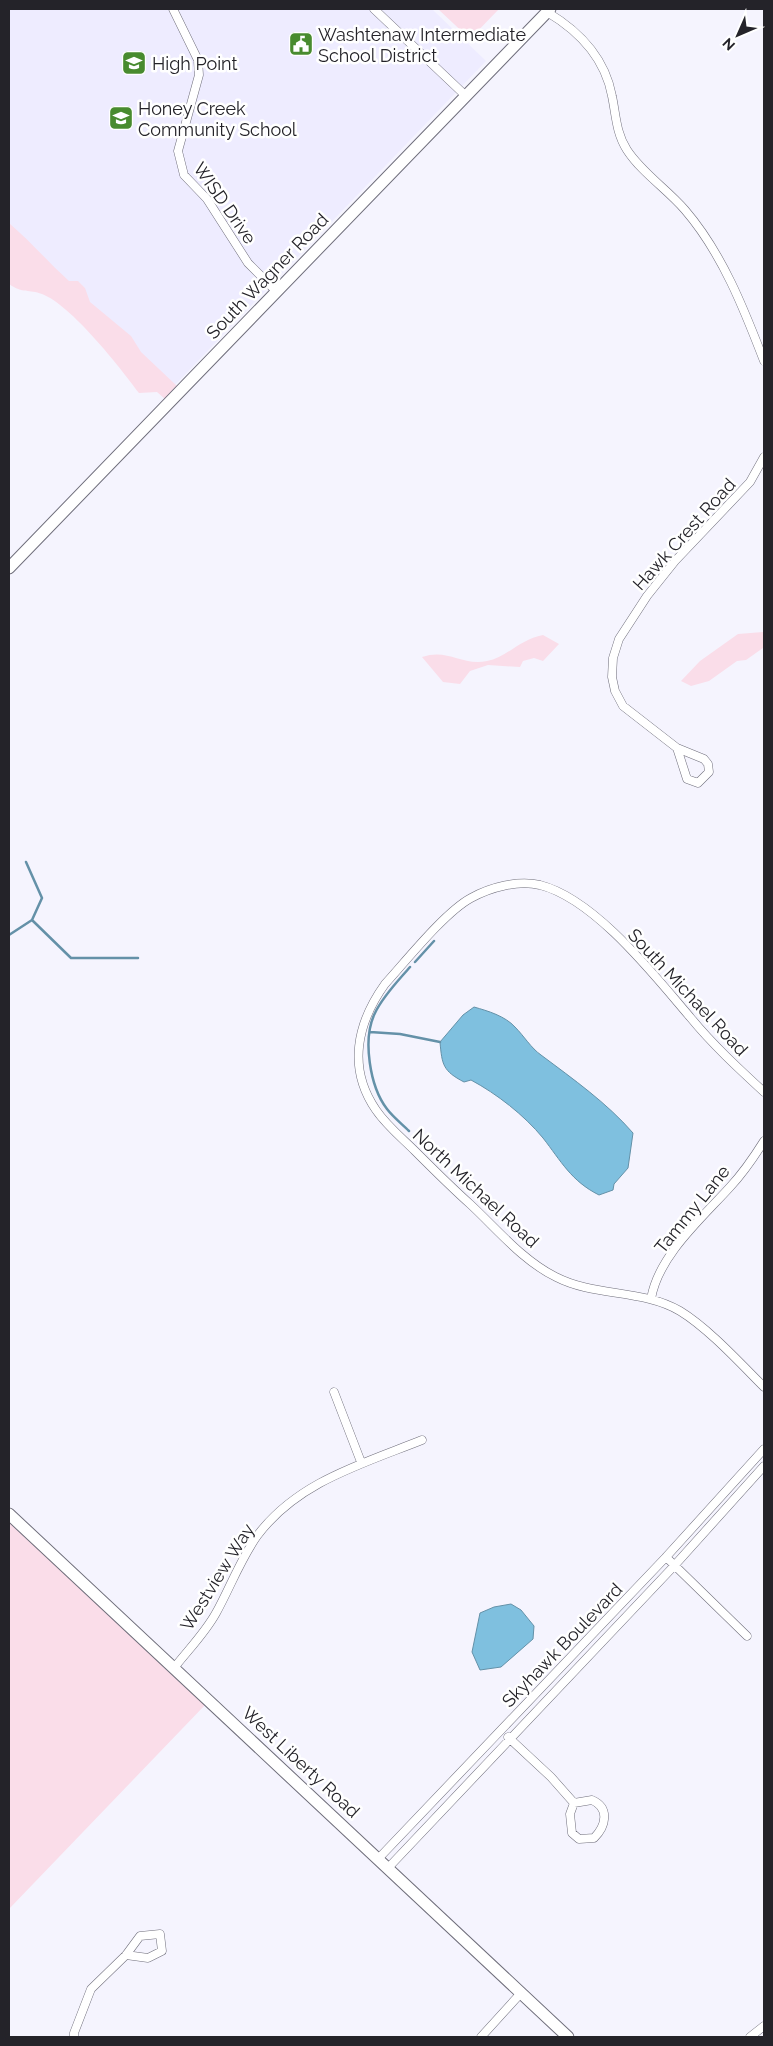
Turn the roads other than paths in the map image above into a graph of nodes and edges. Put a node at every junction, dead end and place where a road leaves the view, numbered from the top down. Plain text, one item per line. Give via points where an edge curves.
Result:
1 (173, 9) edge
2 (374, 9) edge
3 (548, 10) edge
4 (466, 96) junction
5 (276, 291) junction
6 (764, 361) edge
7 (764, 457) edge
8 (9, 568) edge
9 (677, 748) junction
10 (454, 911) joint
11 (764, 1092) edge
12 (764, 1141) edge
13 (651, 1299) junction
14 (764, 1386) edge
15 (334, 1392) dead end
16 (422, 1440) dead end
17 (764, 1448) edge
18 (361, 1462) junction
19 (764, 1466) edge
20 (9, 1514) edge
21 (666, 1557) junction
22 (674, 1566) junction
23 (747, 1636) dead end
24 (174, 1668) junction
25 (502, 1730) junction
26 (510, 1739) junction
27 (574, 1803) junction
28 (378, 1859) junction
29 (388, 1868) junction
30 (126, 1955) junction
31 (521, 1993) junction
32 (764, 2026) edge
33 (74, 2037) edge
34 (481, 2037) edge
35 (568, 2037) edge
36 (750, 2037) edge

1 - 5 street, WISD Drive via 198,60 199,75 178,152 184,175 207,199 255,271
2 - 4 street
3 - 4 main road, South Wagner Road
3 - 6 street via 566,23 604,67 623,144 702,232 748,318
4 - 5 main road, South Wagner Road
5 - 8 main road, South Wagner Road
7 - 9 street, Hawk Crest Road via 750,482 675,561 647,596 619,639 613,658 612,677 623,706
9 - 9 street, Hawk Crest Road via 687,779 698,783 709,772 708,764 693,753
10 - 11 street, South Michael Road via 472,897 515,883 540,885 562,894 580,905 642,960 716,1046
10 - 13 street, North Michael Road via 385,984 368,1012 358,1049 362,1080 368,1096 386,1123 541,1268 556,1278 592,1291
12 - 13 street, Tammy Lane via 730,1186 685,1236 659,1274
13 - 14 street, North Michael Road via 680,1311 692,1320
15 - 18 street
16 - 18 street, Westview Way
17 - 21 street, Skyhawk Boulevard
18 - 24 street, Westview Way via 328,1477 293,1500 258,1535 246,1552 216,1614
19 - 22 street, Skyhawk Boulevard
20 - 24 main road, West Liberty Road
21 - 22 street
21 - 25 street, Skyhawk Boulevard
22 - 23 street
22 - 26 street, Skyhawk Boulevard
24 - 28 main road, West Liberty Road
25 - 26 street
25 - 28 street, Skyhawk Boulevard
26 - 27 street
26 - 29 street, Skyhawk Boulevard
27 - 27 street via 570,1814 572,1833 579,1839 594,1838 605,1822 604,1810 592,1800
28 - 29 main road, West Liberty Road
29 - 31 main road, West Liberty Road
30 - 30 street via 148,1958 162,1951 160,1934 140,1936
30 - 33 street via 91,1989
31 - 34 street
31 - 35 main road, West Liberty Road
32 - 36 street

